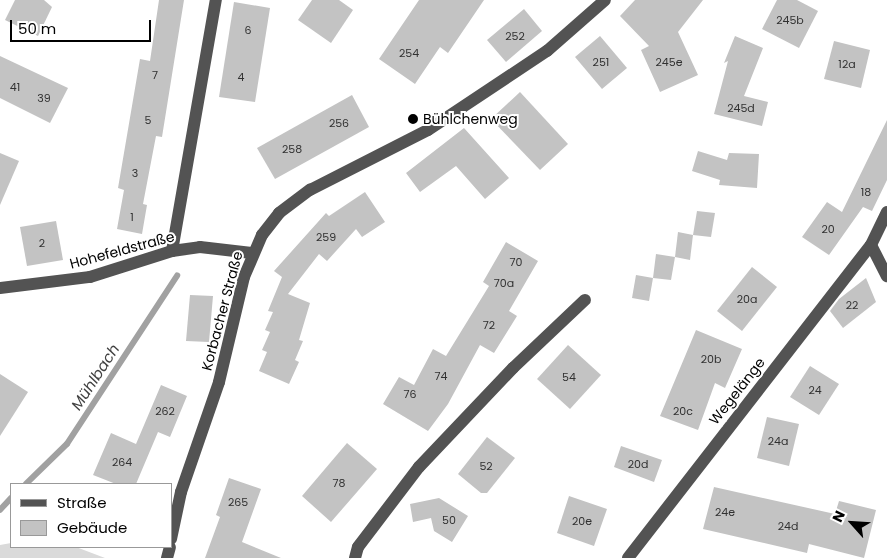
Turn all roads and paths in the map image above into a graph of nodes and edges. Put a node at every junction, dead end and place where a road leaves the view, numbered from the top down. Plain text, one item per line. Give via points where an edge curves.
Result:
1 (216, 0) edge
2 (605, 0) edge
3 (887, 212) edge
4 (871, 245) junction
5 (172, 251) junction
6 (252, 253) junction
7 (887, 276) edge
8 (0, 288) edge
9 (585, 300) dead end
10 (172, 534) edge
11 (355, 558) edge
12 (628, 558) edge

1 - 5 street
2 - 6 street, Korbacher Straße via 547,51 428,130 310,190 279,213
3 - 4 street, Wegelänge
4 - 7 street
4 - 12 street, Wegelänge
5 - 6 street, Hohefeldstraße via 200,247
5 - 8 street, Hohefeldstraße via 90,277
6 - 10 street, Korbacher Straße via 219,382 181,492
9 - 11 street via 513,368 419,468 358,547

